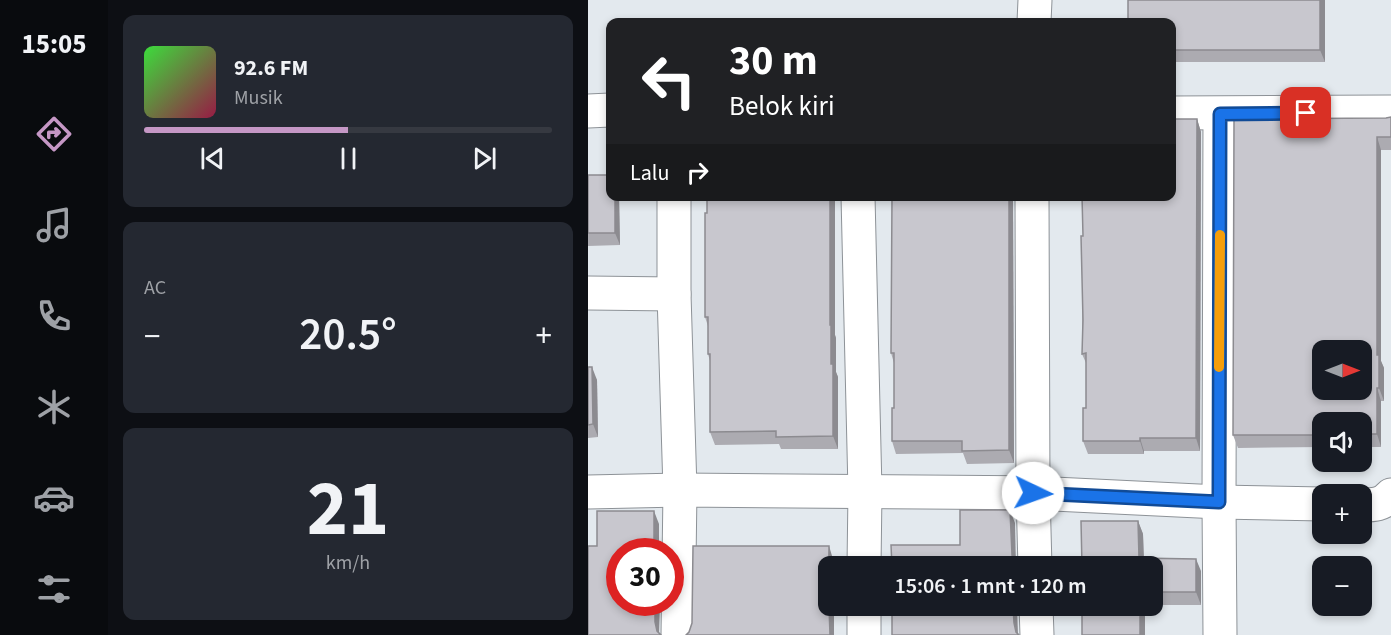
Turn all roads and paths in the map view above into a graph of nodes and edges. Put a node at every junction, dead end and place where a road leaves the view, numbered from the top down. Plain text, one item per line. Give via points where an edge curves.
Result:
1 (1035, 0) edge
2 (1034, 18) edge
3 (606, 110) edge
4 (588, 111) edge
5 (1391, 112) edge
6 (1176, 113) edge
7 (1220, 114) junction
8 (674, 201) edge
9 (858, 201) edge
10 (1032, 201) edge
11 (588, 293) edge
12 (675, 294) junction
13 (680, 490) junction
14 (865, 491) junction
15 (588, 492) edge
16 (1033, 493) junction
17 (1391, 495) edge
18 (1219, 502) junction
19 (1312, 504) edge
20 (1372, 505) edge
21 (864, 556) edge
22 (1035, 556) edge
23 (864, 616) edge
24 (1036, 616) edge
25 (678, 635) edge
26 (864, 635) edge
27 (1037, 635) edge
28 (1220, 635) edge

1 - 2 street
3 - 4 street
5 - 7 street
6 - 7 street
7 - 18 street
8 - 12 street
9 - 14 street
10 - 16 street
11 - 12 street
12 - 13 street
13 - 14 street
13 - 15 street
13 - 25 street
14 - 16 street
14 - 21 street
16 - 18 street
16 - 22 street
17 - 20 street via 1385,502
18 - 19 street
18 - 28 street
23 - 26 street
24 - 27 street

